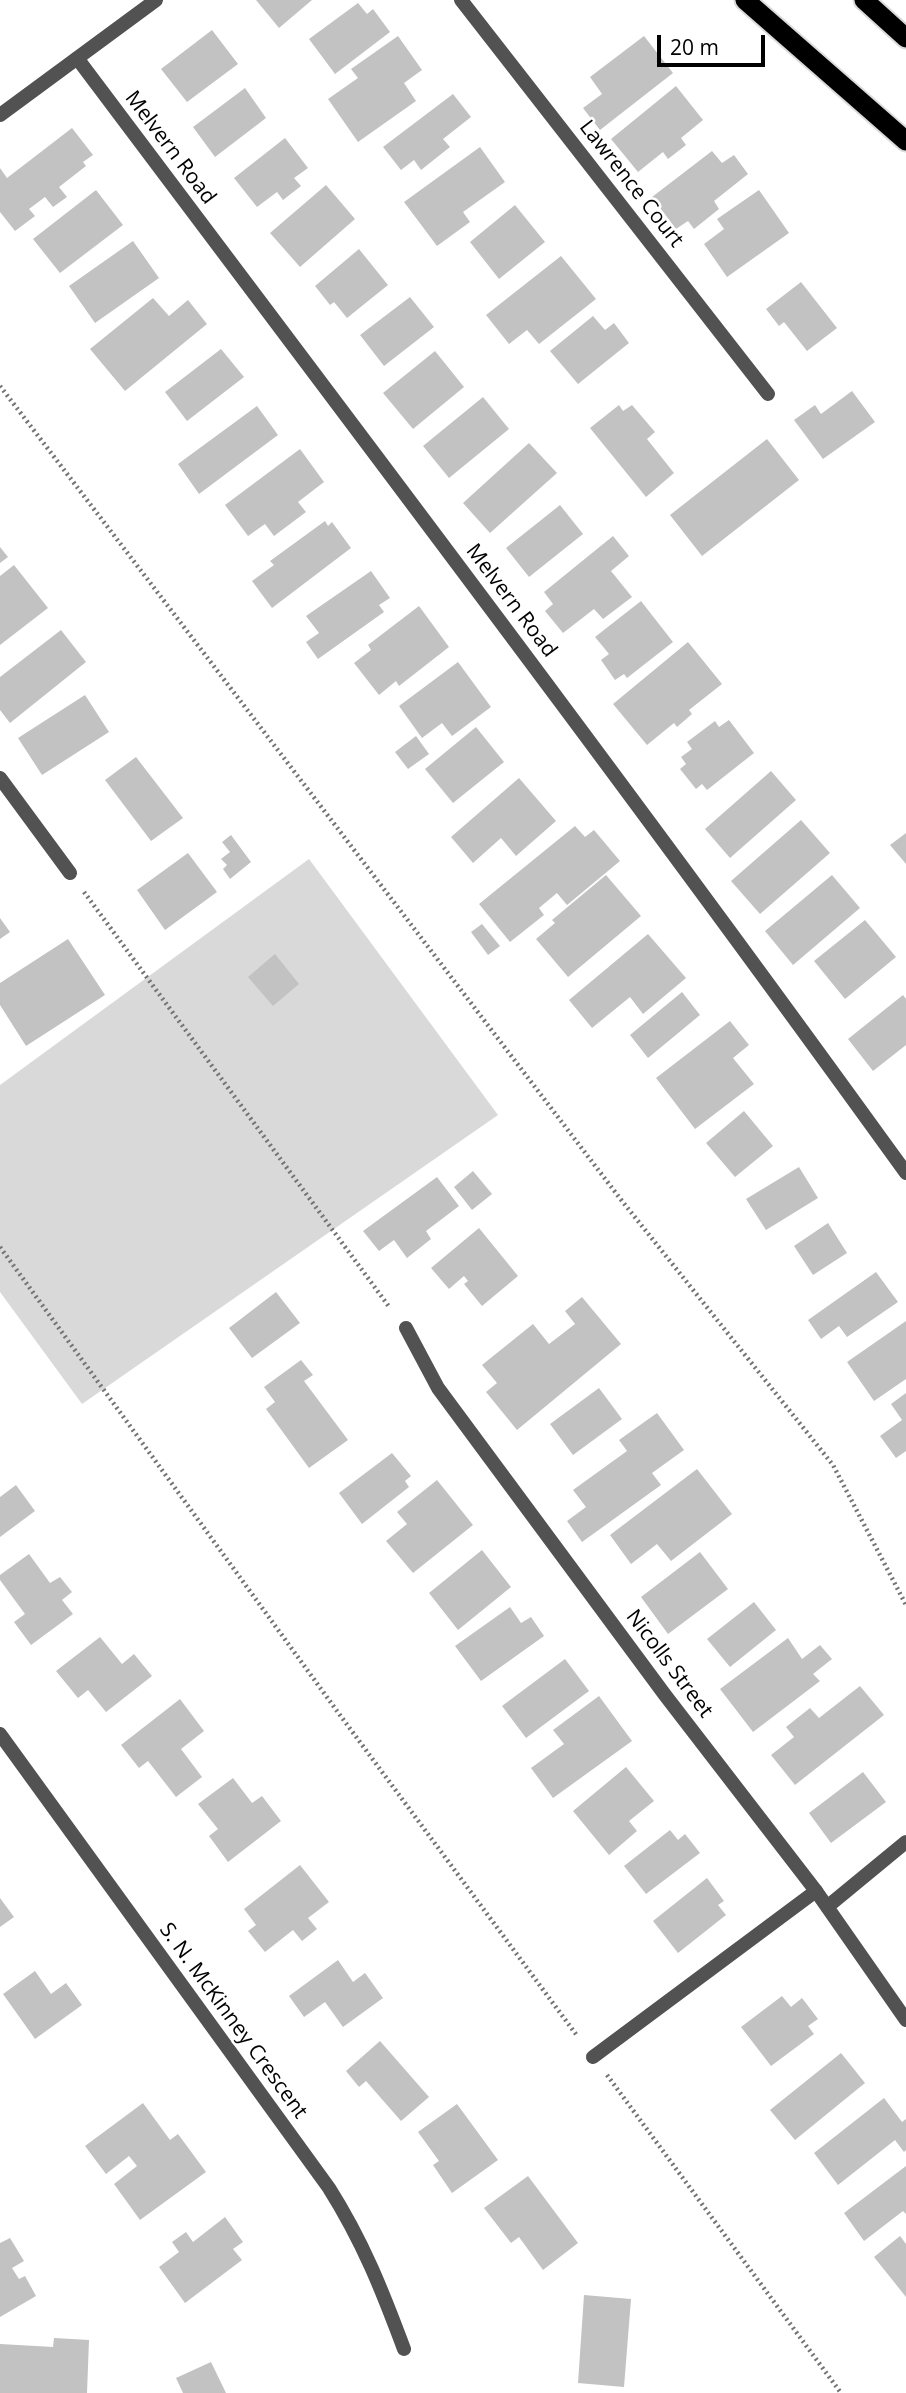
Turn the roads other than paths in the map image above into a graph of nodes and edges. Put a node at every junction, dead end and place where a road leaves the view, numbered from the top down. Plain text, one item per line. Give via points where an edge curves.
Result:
1 (156, 0) edge
2 (461, 0) edge
3 (745, 0) edge
4 (864, 0) edge
5 (906, 38) edge
6 (77, 58) junction
7 (0, 116) edge
8 (906, 141) edge
9 (768, 394) dead end
10 (0, 778) edge
11 (70, 873) road end
12 (906, 1173) edge
13 (405, 1328) road end
14 (0, 1734) edge
15 (6, 1755) edge
16 (906, 1842) edge
17 (816, 1891) junction
18 (827, 1907) junction
19 (906, 2020) edge
20 (593, 2057) road end
21 (404, 2349) dead end

1 - 6 street
2 - 9 street, Lawrence Court
3 - 8 highway
4 - 5 highway
6 - 7 street
6 - 12 street, Melvern Road
10 - 11 street
13 - 17 street, Nicolls Street via 438,1388
14 - 15 street, S. N. McKinney Crescent
15 - 21 street, S. N. McKinney Crescent via 329,2188 369,2258
16 - 18 street
17 - 18 street, Nicolls Street
17 - 20 street
18 - 19 street, Nicolls Street

